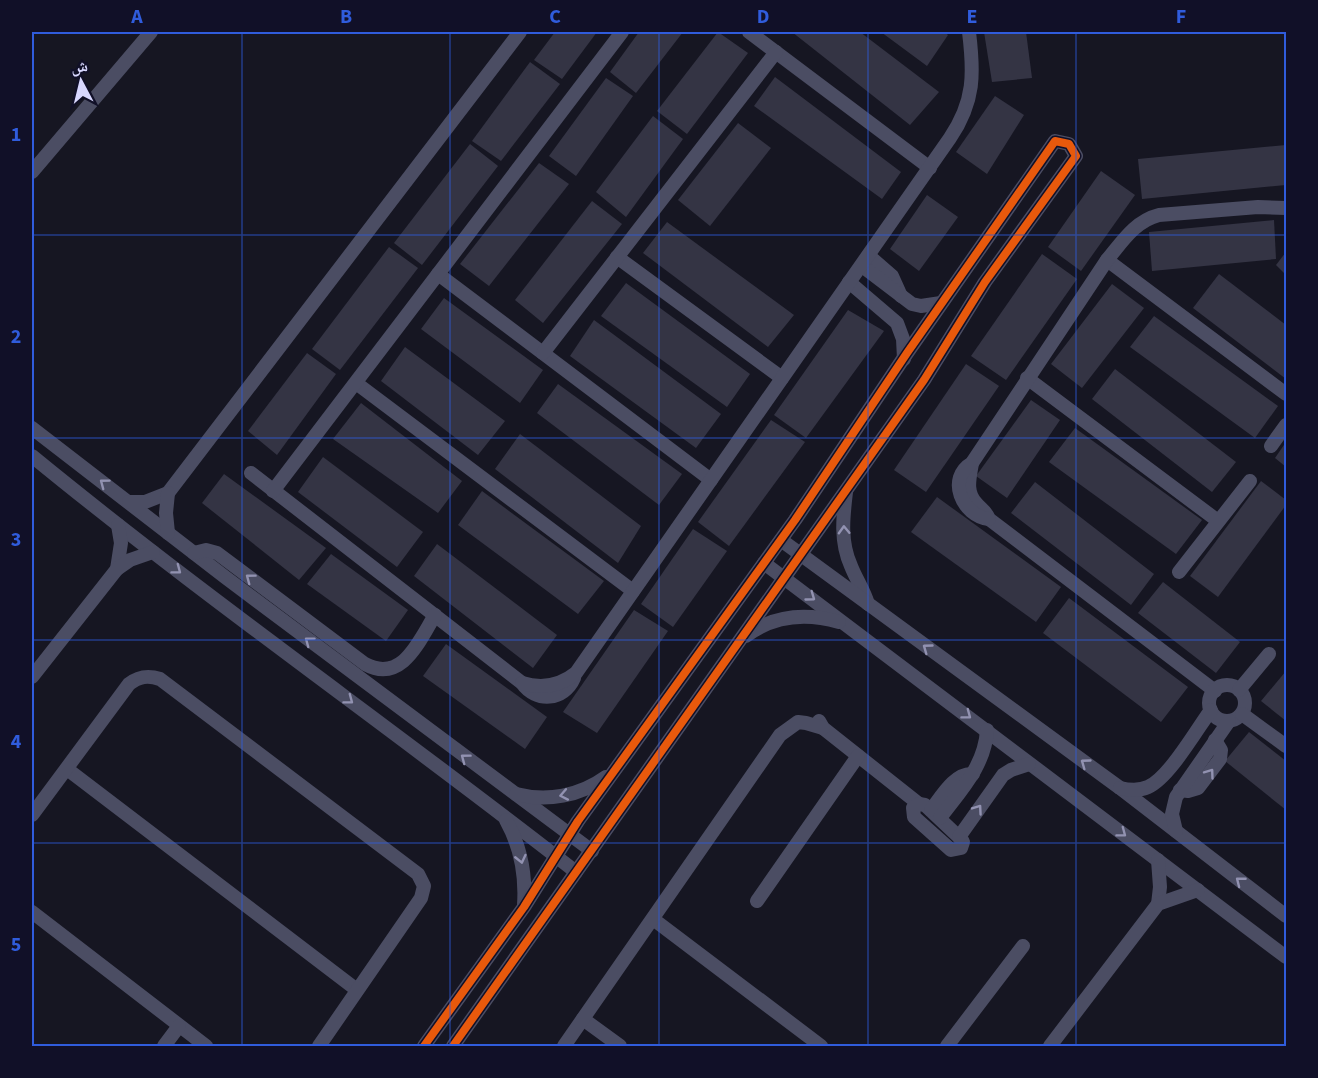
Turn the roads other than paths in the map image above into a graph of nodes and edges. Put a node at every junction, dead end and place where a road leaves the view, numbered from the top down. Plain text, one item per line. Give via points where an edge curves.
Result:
1 (152, 32) edge
2 (519, 32) edge
3 (622, 32) edge
4 (749, 32) edge
5 (969, 32) edge
6 (776, 52) junction
7 (930, 168) junction
8 (32, 172) edge
9 (1287, 204) edge
10 (1258, 207) junction
11 (1287, 208) edge
12 (617, 257) junction
13 (1107, 260) junction
14 (866, 261) junction
15 (438, 274) junction
16 (849, 282) junction
17 (906, 300) junction
18 (941, 303) junction
19 (897, 323) junction
20 (543, 353) junction
21 (904, 359) junction
22 (782, 378) junction
23 (1027, 378) junction
24 (356, 383) junction
25 (1287, 394) edge
26 (1287, 425) edge
27 (32, 428) edge
28 (1271, 446) dead end
29 (32, 456) edge
30 (250, 474) dead end
31 (711, 480) junction
32 (1250, 481) dead end
33 (847, 489) junction
34 (273, 490) junction
35 (168, 493) junction
36 (129, 502) junction
37 (1218, 521) junction
38 (118, 525) junction
39 (168, 533) junction
40 (781, 540) junction
41 (153, 552) junction
42 (194, 554) junction
43 (801, 555) junction
44 (764, 563) junction
45 (117, 569) junction
46 (1179, 572) dead end
47 (784, 578) junction
48 (633, 591) junction
49 (868, 604) junction
50 (435, 615) junction
51 (846, 624) junction
52 (740, 641) junction
53 (1269, 654) dead end
54 (32, 677) edge
55 (1239, 690) junction
56 (1215, 691) junction
57 (1211, 710) junction
58 (1242, 714) junction
59 (1229, 721) junction
60 (987, 730) junction
61 (1287, 746) edge
62 (858, 756) junction
63 (1029, 764) junction
64 (67, 769) junction
65 (612, 774) junction
66 (1120, 788) junction
67 (512, 793) junction
68 (930, 811) junction
69 (32, 815) edge
70 (503, 815) junction
71 (1176, 831) junction
72 (570, 835) junction
73 (959, 837) junction
74 (592, 851) junction
75 (556, 856) junction
76 (1158, 860) junction
77 (576, 872) junction
78 (1198, 890) junction
79 (757, 901) dead end
80 (1158, 904) junction
81 (524, 906) junction
82 (32, 912) edge
83 (1287, 916) edge
84 (652, 920) junction
85 (1023, 946) dead end
86 (1287, 957) edge
87 (357, 990) junction
88 (584, 1019) junction
89 (179, 1026) junction
90 (164, 1047) edge
91 (206, 1047) edge
92 (319, 1047) edge
93 (424, 1047) edge
94 (453, 1047) edge
95 (564, 1047) edge
96 (620, 1047) edge
97 (821, 1047) edge
98 (947, 1047) edge
99 (1050, 1047) edge

1 - 8 street
2 - 35 street
3 - 15 street
4 - 6 street
5 - 7 street via 973,77 967,106
6 - 7 street
6 - 12 street
7 - 14 street
9 - 10 street
10 - 11 street
10 - 13 street via 1151,217 1132,230
12 - 20 street
12 - 22 street
13 - 23 street
13 - 25 street
14 - 16 street
14 - 17 street
15 - 20 street
15 - 24 street
16 - 19 street
16 - 22 street
17 - 18 street via 921,306
17 - 19 street
18 - 21 street
18 - 33 street via 1055,141 1068,144 1076,156 985,282 924,380
19 - 21 street
20 - 31 street
21 - 40 street
22 - 31 street
23 - 37 street
23 - 56 street via 972,463 969,482 975,502 989,519
24 - 34 street
24 - 48 street
26 - 28 street
36 -> 27 street
29 - 38 street
30 - 34 street
31 - 48 street
32 - 37 street
33 - 43 street
49 -> 33 street via 845,545
34 - 50 street
35 - 36 street via 153,500
35 - 39 street
36 - 39 street
37 - 46 street
38 - 41 street
38 - 45 street via 122,543
39 - 42 street
40 - 43 street
40 - 44 street
41 - 45 street
41 -> 70 street
50 -> 42 street via 403,662 390,669 376,669 364,664 217,553 206,550
67 -> 42 street
43 - 47 street
43 - 49 street
44 - 47 street
44 - 65 street
45 - 54 street
47 -> 51 street
47 - 52 street
48 - 50 street via 576,673 546,686 522,683
66 -> 49 street
51 - 52 street via 788,617 758,628
51 -> 60 street
52 - 74 street
53 - 55 street
55 - 56 street via 1227,686
55 - 58 street via 1245,701
56 - 57 street
57 - 59 street via 1215,716
57 - 66 street via 1156,782 1139,790
58 - 59 street
58 - 61 street
71 -> 59 street via 1172,814 1180,790
60 - 63 street
60 - 68 street via 982,756 973,774
62 - 68 street
62 - 79 street
62 - 84 street via 823,728 798,722 780,735
73 -> 63 street via 1004,775
63 -> 76 street
64 - 69 street
64 - 87 street
64 - 87 street via 129,684 141,677 154,677 404,863 422,879 421,898
65 -> 67 street via 588,788 562,796 536,798
65 - 72 street
66 - 71 street
67 - 72 street
68 - 73 street
68 - 73 street via 912,811 951,850 962,845
70 - 75 street
70 -> 81 street via 521,859
83 -> 71 street
72 - 74 street
72 - 75 street
74 - 77 street
75 - 77 street
75 - 81 street
76 - 78 street
76 - 80 street
77 - 94 street
78 - 80 street
78 - 86 street
80 - 99 street
81 - 93 street
82 - 89 street
84 - 88 street
84 - 97 street
85 - 98 street
87 - 92 street
88 - 95 street
88 - 96 street
89 - 90 street
89 - 91 street

